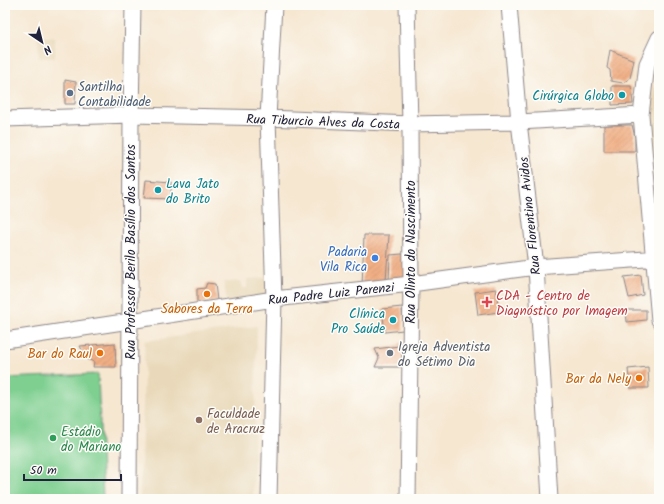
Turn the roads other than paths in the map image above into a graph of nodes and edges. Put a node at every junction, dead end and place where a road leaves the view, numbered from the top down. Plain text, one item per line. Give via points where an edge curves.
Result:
1 (133, 5) edge
2 (274, 5) edge
3 (407, 5) edge
4 (509, 5) edge
5 (659, 38) edge
6 (131, 115) junction
7 (641, 115) junction
8 (268, 118) junction
9 (5, 119) edge
10 (519, 122) junction
11 (410, 124) junction
12 (657, 258) edge
13 (536, 267) junction
14 (411, 284) junction
15 (274, 299) junction
16 (659, 320) edge
17 (129, 322) junction
18 (5, 340) edge
19 (129, 499) edge
20 (269, 499) edge
21 (408, 499) edge
22 (550, 499) edge

1 - 6 street, Rua Professor Berilo Basílio dos Santos
2 - 8 street
3 - 11 street, Rua Olinto do Nascimento
4 - 10 street, Rua Florentino Avidos
5 - 7 street via 647,64
6 - 8 street, Rua Tiburcio Alves da Costa
6 - 9 street, Rua Tiburcio Alves da Costa
6 - 17 street, Rua Professor Berilo Basílio dos Santos
7 - 10 street, Rua Tiburcio Alves da Costa
7 - 12 street
8 - 11 street, Rua Tiburcio Alves da Costa
8 - 15 street
10 - 11 street, Rua Tiburcio Alves da Costa
10 - 13 street, Rua Florentino Avidos
11 - 14 street, Rua Olinto do Nascimento
12 - 13 street, Rua Padre Luiz Parenzi
12 - 16 street
13 - 14 street, Rua Padre Luiz Parenzi
13 - 22 street, Rua Florentino Avidos
14 - 15 street, Rua Padre Luiz Parenzi
14 - 21 street, Rua Olinto do Nascimento
15 - 17 street, Rua Padre Luiz Parenzi
15 - 20 street
17 - 18 street, Rua Padre Luiz Parenzi
17 - 19 street, Rua Professor Berilo Basílio dos Santos

